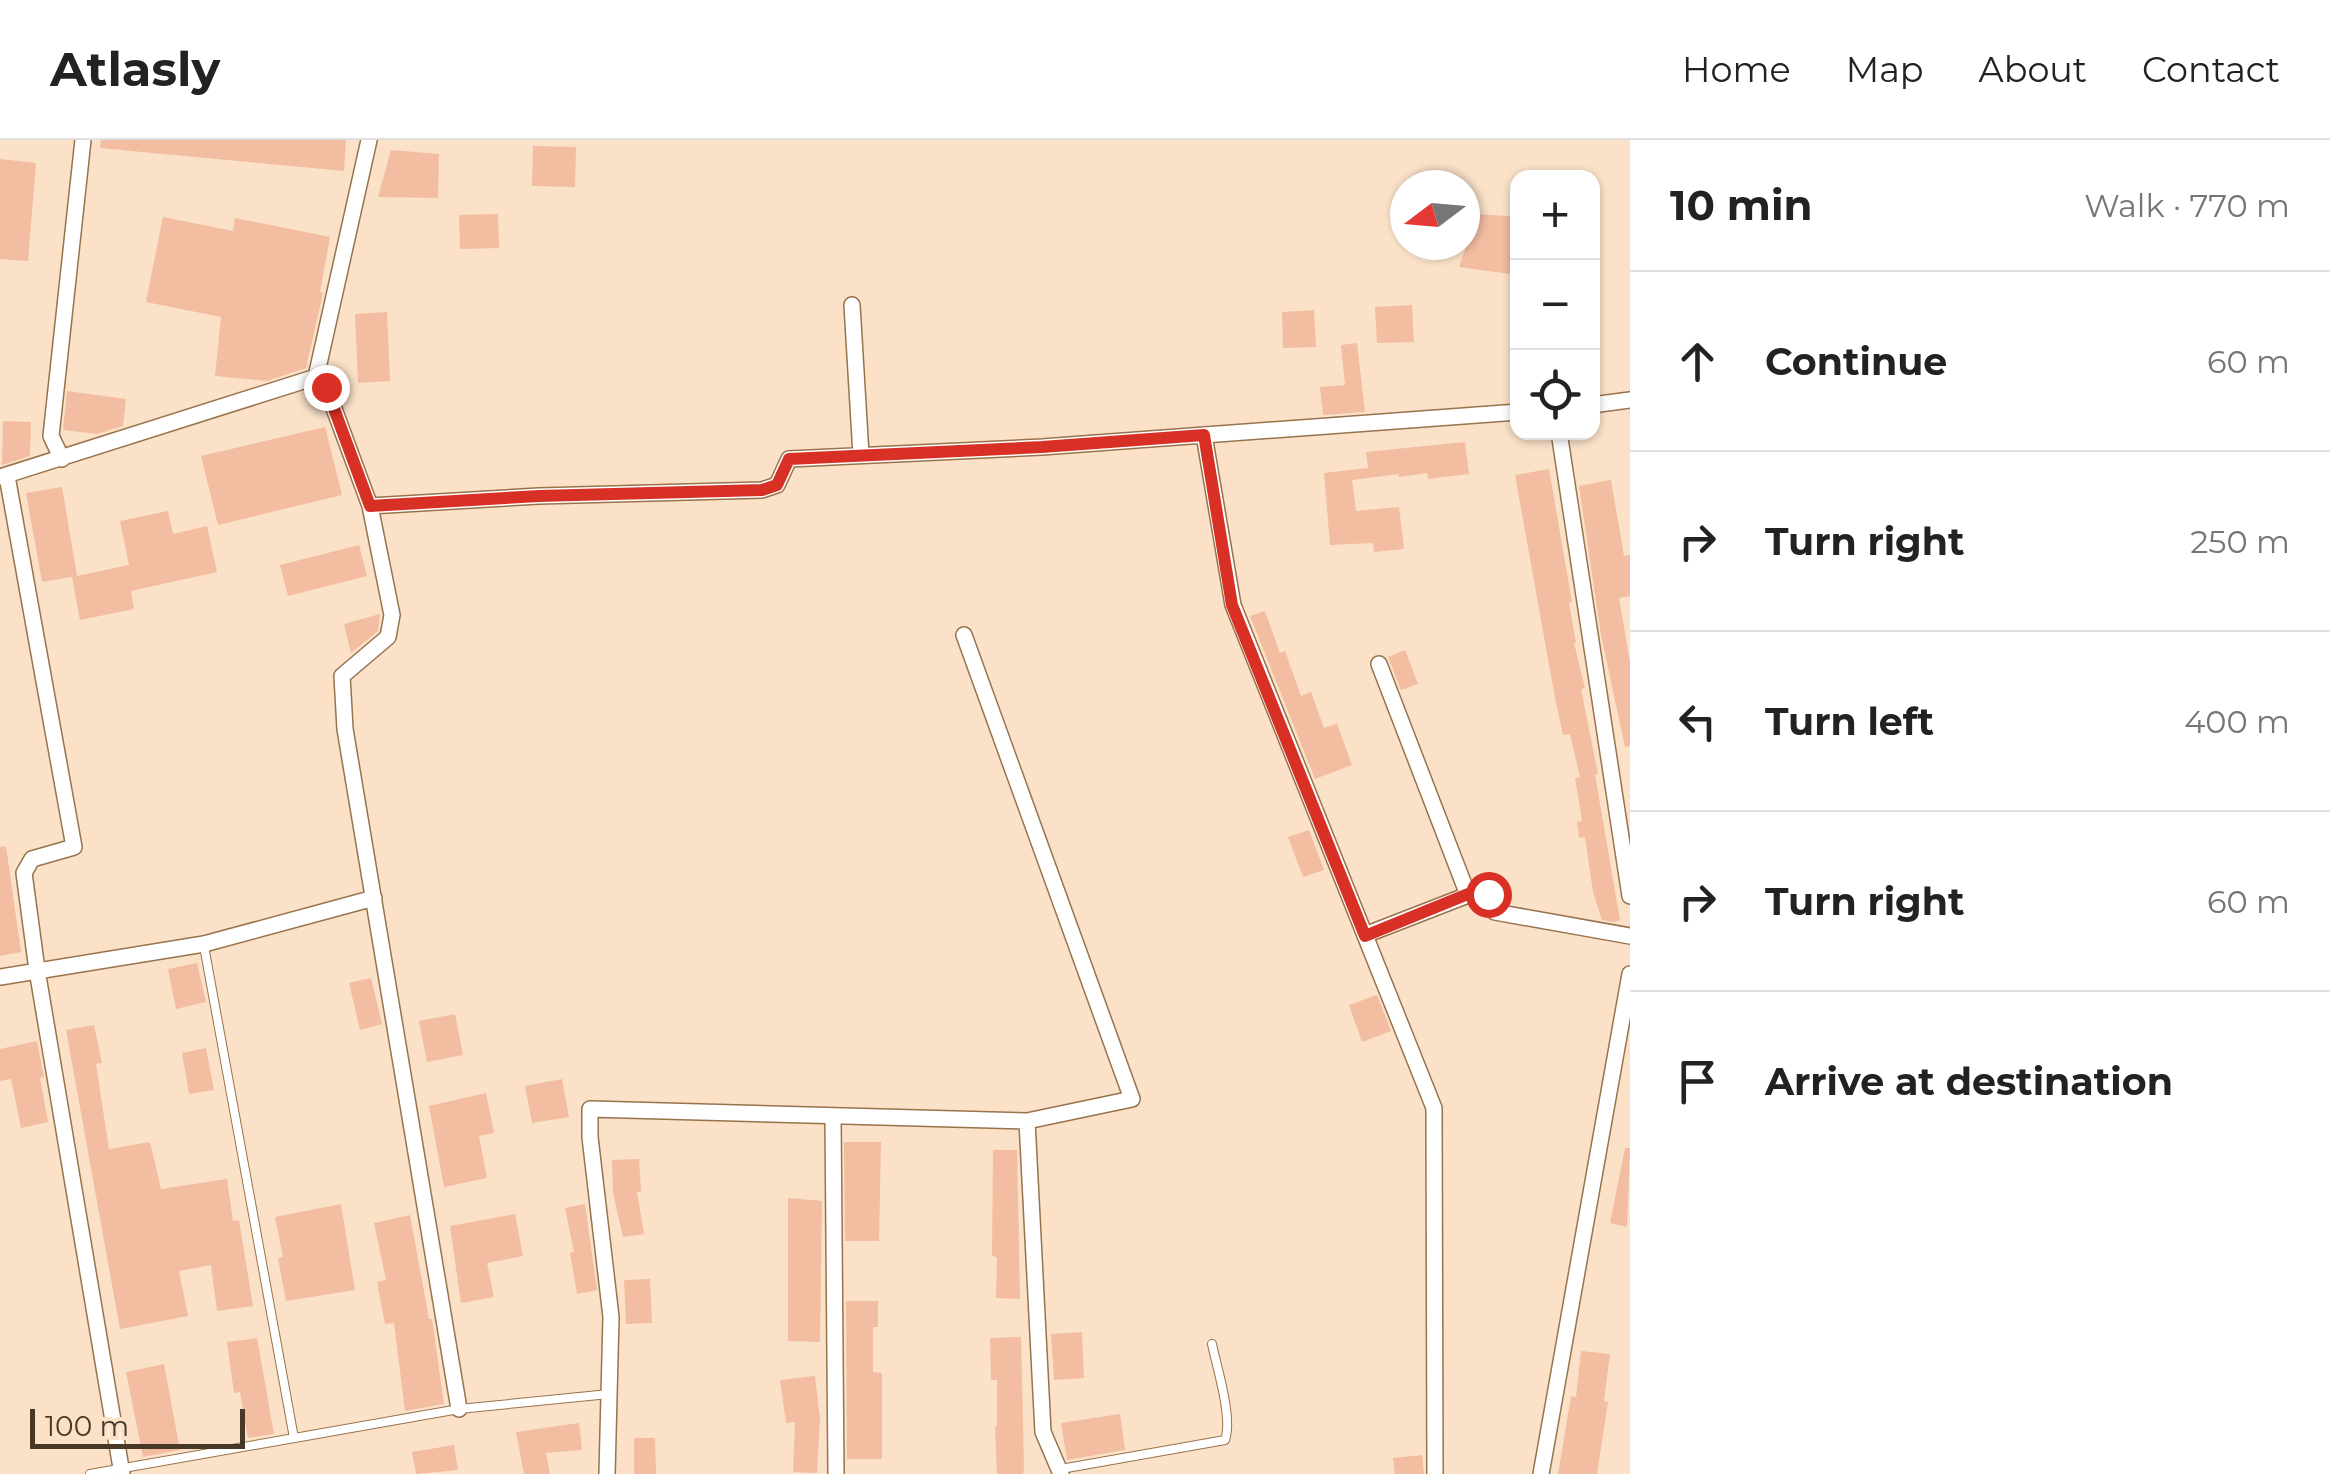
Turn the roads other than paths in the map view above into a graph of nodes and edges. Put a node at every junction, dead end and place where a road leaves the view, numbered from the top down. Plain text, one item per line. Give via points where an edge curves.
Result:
1 (83, 140) edge
2 (369, 140) edge
3 (852, 305) dead end
4 (316, 377) junction
5 (1630, 400) edge
6 (1600, 403) edge
7 (1510, 413) edge
8 (1204, 435) junction
9 (1560, 440) edge
10 (861, 455) junction
11 (62, 458) junction
12 (4, 477) edge
13 (370, 506) junction
14 (964, 635) dead end
15 (1379, 664) dead end
16 (1468, 894) junction
17 (1630, 896) edge
18 (374, 898) junction
19 (1365, 936) junction
20 (1630, 936) edge
21 (204, 944) junction
22 (38, 970) junction
23 (1630, 974) edge
24 (0, 977) edge
25 (833, 1118) junction
26 (1027, 1121) junction
27 (1212, 1344) dead end
28 (609, 1394) junction
29 (459, 1409) junction
30 (294, 1438) junction
31 (122, 1471) edge
32 (1061, 1472) edge
33 (90, 1474) edge
34 (608, 1474) edge
35 (836, 1474) edge
36 (1435, 1474) edge
37 (1541, 1474) edge

1 - 11 street via 51,436
2 - 4 street
3 - 10 street
4 - 11 street
4 - 13 street via 326,387
5 - 6 street
7 - 8 street
8 - 10 street
8 - 19 street via 1232,605
9 - 17 street
10 - 13 street via 789,459 777,485 762,490
11 - 12 street
12 - 22 street via 74,847 32,859 24,872
13 - 18 street via 392,615 388,637 342,676
14 - 26 street via 1132,1100
15 - 16 street
16 - 19 street
16 - 20 street via 1488,894 1495,912
18 - 21 street
18 - 29 street
19 - 36 street via 1434,1108
21 - 22 street
21 - 30 lane
22 - 24 street
22 - 31 street
23 - 37 street
25 - 26 street
25 - 28 street via 590,1109 611,1316
25 - 35 street
26 - 32 street via 1042,1432
27 - 32 lane via 1225,1440
28 - 29 lane
28 - 34 street
29 - 30 lane
30 - 31 lane
31 - 33 lane

